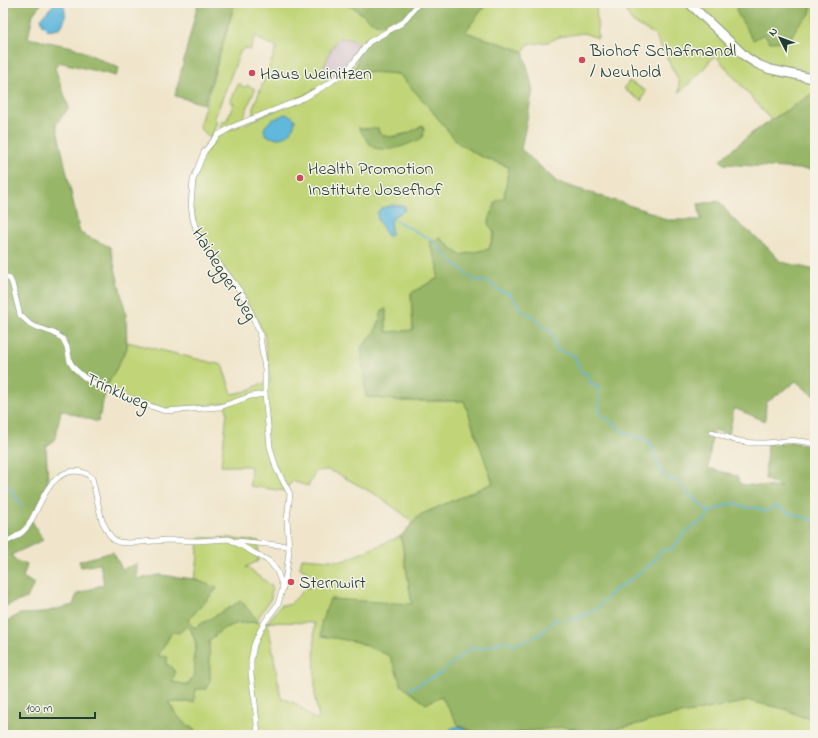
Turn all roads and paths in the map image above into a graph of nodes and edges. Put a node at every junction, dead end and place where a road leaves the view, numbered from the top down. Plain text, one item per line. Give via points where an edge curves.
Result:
1 (419, 3) edge
2 (689, 3) edge
3 (815, 79) edge
4 (3, 275) edge
5 (265, 394) junction
6 (712, 432) dead end
7 (815, 444) edge
8 (235, 541) junction
9 (3, 543) edge
10 (289, 546) junction
11 (283, 588) junction
12 (258, 735) edge

1 - 5 street, Haidegger Weg via 402,23 369,42 349,68 331,82 304,98 218,135 200,161 193,180 191,196 194,224 200,240 243,295 256,322 264,354
2 - 3 main road via 746,57 757,64
4 - 5 street, Trinklweg via 12,283 20,316 32,325 54,333 62,339 74,368 100,386 165,411 220,407
5 - 10 street, Haidegger Weg via 268,433 274,461 290,494 286,519
6 - 7 street via 744,443 771,443 796,439
8 - 9 street via 224,539 118,542 103,524 92,478 78,471 61,474 52,482 23,532
8 - 10 street
8 - 11 street via 269,561 277,571
10 - 11 street, Haidegger Weg
11 - 12 street, Haidegger Weg via 278,604 259,633 251,660

